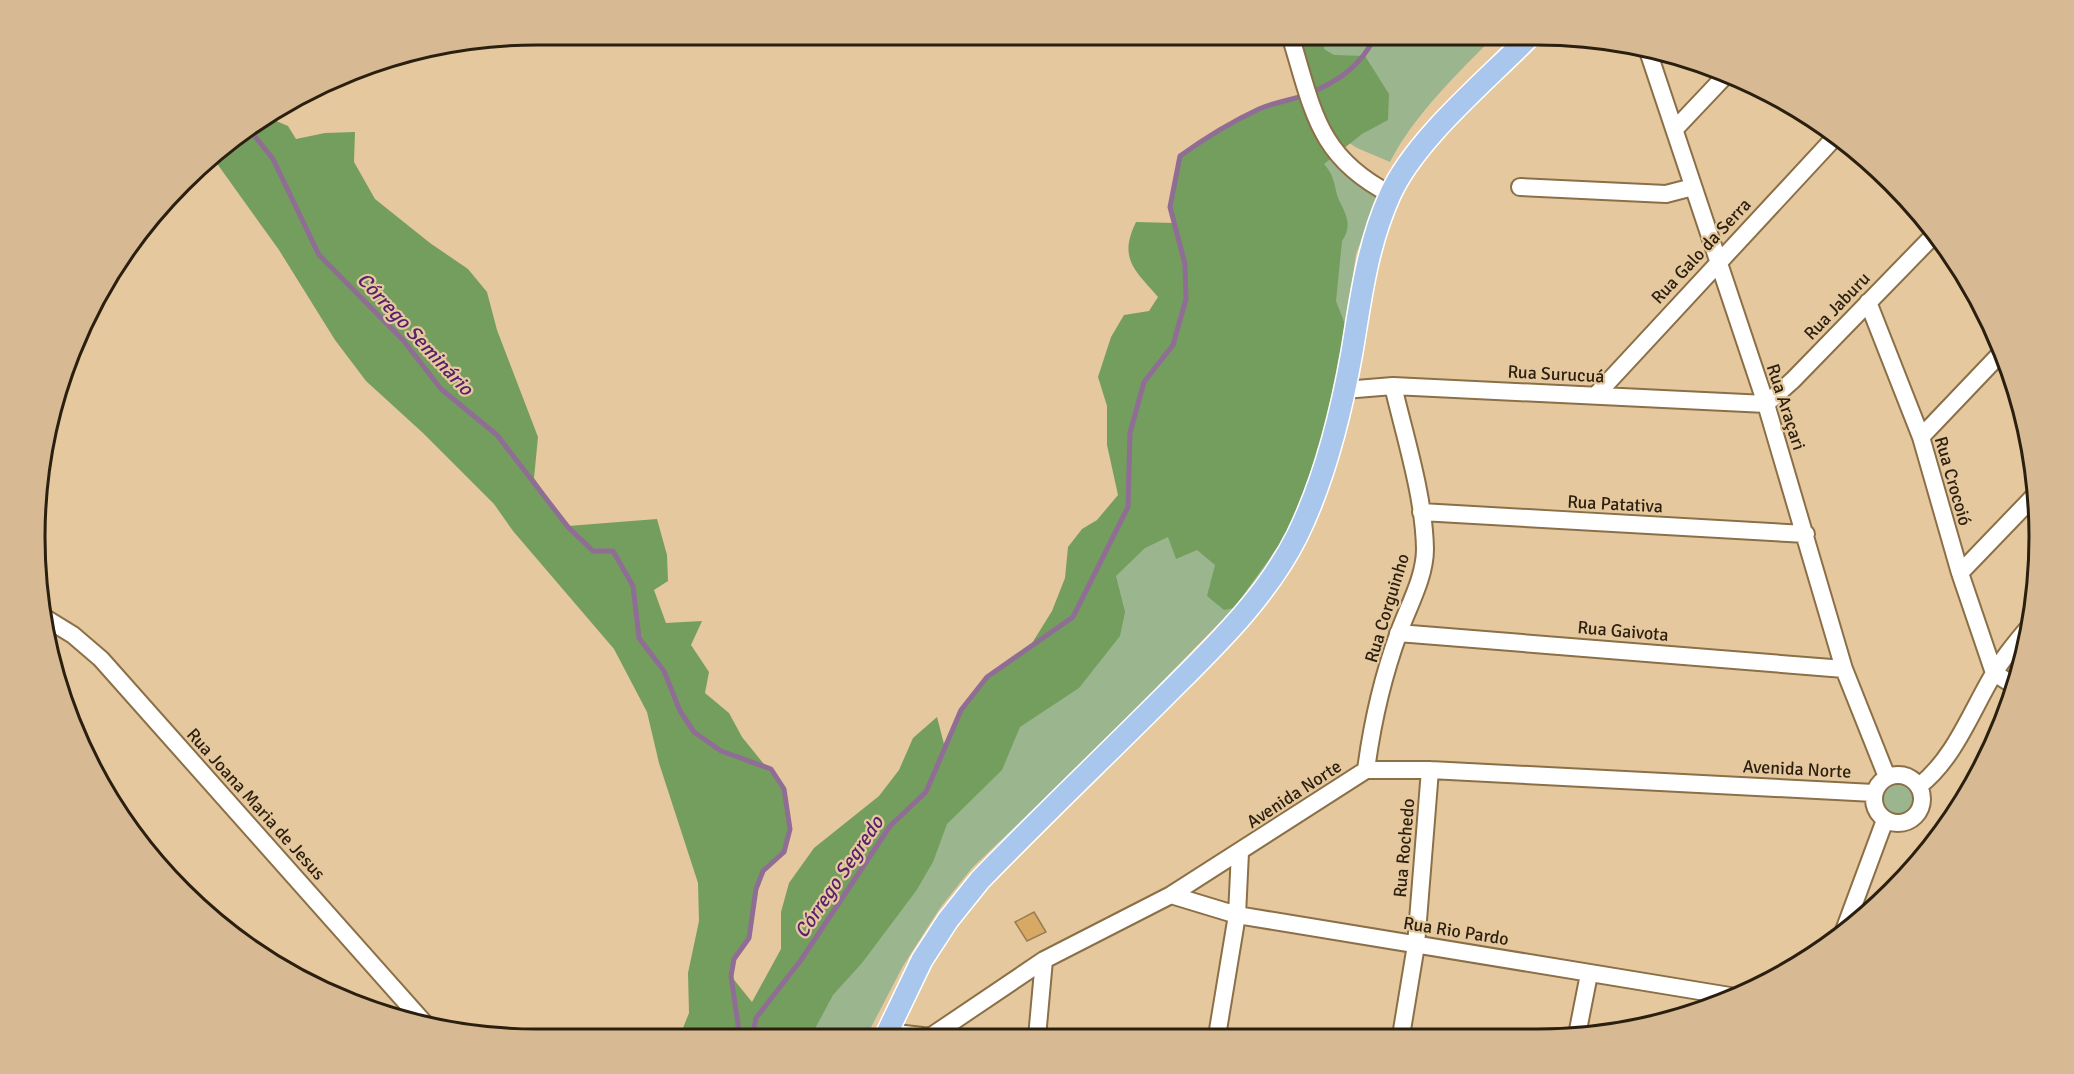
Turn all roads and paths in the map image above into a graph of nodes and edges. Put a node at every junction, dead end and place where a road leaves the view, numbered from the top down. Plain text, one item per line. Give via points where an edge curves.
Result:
1 (1293, 45) edge
2 (1521, 45) edge
3 (1651, 59) edge
4 (1721, 80) edge
5 (1675, 129) junction
6 (1830, 142) edge
7 (1520, 187) dead end
8 (1693, 188) junction
9 (1390, 194) junction
10 (1929, 240) edge
11 (1716, 262) junction
12 (1868, 302) junction
13 (1996, 359) edge
14 (1393, 386) junction
15 (1344, 390) junction
16 (1596, 395) junction
17 (1766, 404) junction
18 (1921, 437) junction
19 (2028, 503) edge
20 (1421, 512) junction
21 (1806, 534) junction
22 (1960, 573) junction
23 (52, 621) edge
24 (1398, 633) junction
25 (2018, 642) edge
26 (1844, 669) junction
27 (1994, 673) junction
28 (2007, 681) edge
29 (1366, 770) junction
30 (1430, 770) junction
31 (1887, 777) junction
32 (1919, 786) junction
33 (1874, 793) junction
34 (1885, 820) junction
35 (1240, 852) junction
36 (1171, 895) junction
37 (1237, 915) junction
38 (1849, 917) edge
39 (1416, 945) junction
40 (1044, 960) junction
41 (1589, 974) junction
42 (1719, 994) edge
43 (416, 1014) edge
44 (1579, 1027) edge
45 (889, 1029) edge
46 (943, 1029) edge
47 (1038, 1029) edge
48 (1218, 1029) edge
49 (1402, 1029) edge

1 - 9 street via 1313,110 1335,153
2 - 9 main road via 1435,132
3 - 5 street, Rua Araçari
4 - 5 street
5 - 8 street, Rua Araçari
6 - 11 street, Rua Galo da Serra
7 - 8 street via 1666,194
8 - 11 street, Rua Araçari
9 - 15 main road via 1366,262
10 - 12 street, Rua Jaburu
11 - 16 street, Rua Galo da Serra
11 - 17 street, Rua Araçari
12 - 17 street, Rua Jaburu
12 - 18 street, Rua Crocoió
13 - 18 street
14 - 15 street, Rua Surucuá
14 - 16 street, Rua Surucuá
14 - 20 street, Rua Corguinho
15 - 45 main road via 1312,503 1268,582 1212,649 980,880 922,960
16 - 17 street, Rua Surucuá
17 - 21 street, Rua Araçari
18 - 22 street, Rua Crocoió
19 - 22 street
20 - 21 street, Rua Patativa
20 - 24 street, Rua Corguinho via 1425,550 1419,580
21 - 26 street, Rua Araçari
22 - 27 street, Rua Crocoió
23 - 43 street, Rua Joana Maria de Jesus via 101,659
24 - 26 street, Rua Gaivota
24 - 29 street, Rua Corguinho
25 - 27 street
26 - 31 street, Rua Araçari
27 - 28 street
27 - 32 street via 1950,751 1932,776
29 - 30 street, Avenida Norte
29 - 35 street, Avenida Norte
30 - 33 street, Avenida Norte
30 - 39 street, Rua Rochedo
31 - 32 street via 1904,776
31 - 33 street
32 - 34 street via 1922,805 1911,820 1898,824
33 - 34 street via 1874,803
34 - 38 street
35 - 36 street, Avenida Norte
35 - 37 street
36 - 37 street, Rua Rio Pardo
36 - 40 street, Avenida Norte
37 - 39 street, Rua Rio Pardo
37 - 48 street
39 - 41 street, Rua Rio Pardo
39 - 49 street, Rua Rochedo
40 - 46 street, Avenida Norte
40 - 47 street
41 - 42 street, Rua Rio Pardo
41 - 44 street

